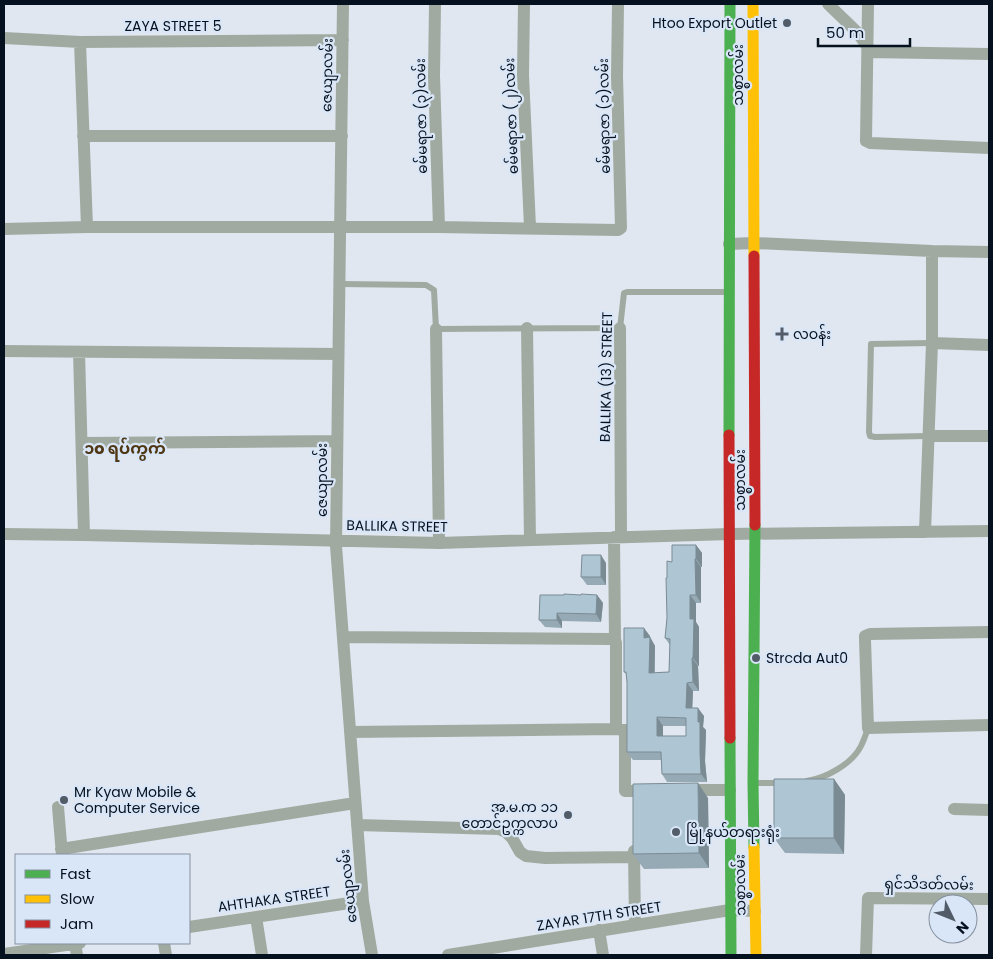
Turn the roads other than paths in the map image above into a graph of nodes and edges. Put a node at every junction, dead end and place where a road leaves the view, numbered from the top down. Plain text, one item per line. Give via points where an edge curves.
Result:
1 (343, 4) edge
2 (435, 4) edge
3 (524, 4) edge
4 (618, 4) edge
5 (730, 4) edge
6 (752, 4) edge
7 (828, 4) edge
8 (868, 4) edge
9 (4, 38) edge
10 (343, 40) junction
11 (80, 42) junction
12 (868, 49) junction
13 (989, 54) edge
14 (83, 136) junction
15 (342, 136) junction
16 (989, 148) edge
17 (439, 226) junction
18 (87, 227) junction
19 (340, 227) junction
20 (530, 228) junction
21 (4, 229) edge
22 (754, 243) junction
23 (729, 244) junction
24 (932, 251) junction
25 (989, 252) edge
26 (340, 284) junction
27 (729, 292) junction
28 (527, 328) junction
29 (620, 328) junction
30 (436, 329) junction
31 (932, 343) junction
32 (989, 345) edge
33 (4, 351) edge
34 (79, 352) junction
35 (338, 354) junction
36 (928, 436) junction
37 (989, 436) edge
38 (337, 441) junction
39 (82, 443) junction
40 (989, 531) edge
41 (925, 532) junction
42 (4, 534) edge
43 (730, 534) junction
44 (755, 534) junction
45 (84, 535) junction
46 (617, 537) junction
47 (337, 540) junction
48 (530, 540) junction
49 (439, 543) junction
50 (989, 632) edge
51 (343, 637) junction
52 (615, 640) junction
53 (989, 725) edge
54 (868, 728) junction
55 (616, 729) junction
56 (350, 732) junction
57 (790, 782) edge
58 (799, 782) edge
59 (754, 783) junction
60 (730, 790) junction
61 (355, 803) junction
62 (58, 807) dead end
63 (954, 809) dead end
64 (989, 810) edge
65 (742, 824) junction
66 (357, 825) junction
67 (634, 838) edge
68 (62, 852) edge
69 (634, 857) junction
70 (989, 899) edge
71 (363, 901) junction
72 (730, 910) junction
73 (755, 911) junction
74 (256, 917) junction
75 (635, 925) junction
76 (190, 927) edge
77 (599, 930) junction
78 (77, 946) edge
79 (4, 954) edge
80 (262, 955) edge
81 (372, 955) edge
82 (448, 955) edge
83 (603, 955) edge
84 (731, 955) edge
85 (756, 955) edge
86 (866, 955) edge

1 - 10 street, ဇေယျာလမ်း
2 - 17 street, ဓမ်မရာဇာ (၃)လမ်း
3 - 20 street, ဓမ်မရာဇာ (၂)လမ်း via 523,75
4 - 20 street, ဓမ်မရာဇာ (၁)လမ်း via 621,228
5 - 23 main road, သစ္စာလမ်း
6 - 22 main road, သစ္စာလမ်း
7 - 12 street via 857,32
8 - 12 street
9 - 11 street, ZAYA STREET 5
10 - 11 street, ZAYA STREET 5
10 - 15 street, ဇေယျာလမ်း
11 - 14 street
12 - 13 street
12 - 16 street via 866,141
14 - 15 street
14 - 18 street
15 - 19 street, ဇေယျာလမ်း
17 - 19 street
17 - 20 street
18 - 19 street
18 - 21 street
19 - 26 street, ဇေယျာလမ်း
22 - 23 street
22 - 24 street
22 - 44 main road, သစ္စာလမ်း
23 - 27 main road, သစ္စာလမ်း
24 - 25 street
24 - 31 street
26 - 30 lane via 431,288 434,290
26 - 35 street, ဇေယျာလမ်း
27 - 29 lane, BALLIKA (13) STREET via 627,292 623,296
27 - 43 main road, သစ္စာလမ်း
28 - 29 lane
28 - 30 lane
28 - 48 street
29 - 46 street, BALLIKA (13) STREET
30 - 49 street
31 - 32 street
31 - 36 street
31 - 36 lane via 871,344 870,436
33 - 34 street
34 - 35 street
34 - 39 street
35 - 38 street, ဇေယျာလမ်း
36 - 37 street
36 - 41 street
38 - 39 street
38 - 47 street, ဇေယျာလမ်း
39 - 45 street
40 - 41 street, BALLIKA STREET
41 - 44 street, BALLIKA STREET
42 - 45 street, BALLIKA STREET
43 - 44 street, BALLIKA STREET
43 - 46 street, BALLIKA STREET
43 - 60 main road, သစ္စာလမ်း
44 - 59 main road, သစ္စာလမ်း
45 - 47 street, BALLIKA STREET
46 - 48 street, BALLIKA STREET
46 - 52 street, BALLIKA (13) STREET
47 - 49 street, BALLIKA STREET
47 - 51 street, ဇေယျာလမ်း
48 - 49 street, BALLIKA STREET
50 - 54 street via 865,636
51 - 52 street
51 - 56 street, ဇေယျာလမ်း
52 - 55 street, BALLIKA (13) STREET
53 - 54 street
54 - 58 lane via 860,747 844,765 828,775
55 - 56 street
55 - 60 street via 625,730 625,791 636,795 670,790
56 - 61 street, ဇေယျာလမ်း
57 - 59 lane
59 - 65 main road, သစ္စာလမ်း
60 - 65 main road, သစ္စာလမ်း
61 - 66 street, ဇေယျာလမ်း
61 - 68 street
62 - 68 street
63 - 64 street
65 - 72 main road, သစ္စာလမ်း
65 - 73 main road, သစ္စာလမ်း
66 - 69 street via 499,829 512,838 526,856
66 - 71 street, ဇေယျာလမ်း
67 - 69 street
69 - 75 street
70 - 86 street, ရှင်သိဒတ်လမ်း via 868,898
71 - 74 street, AHTHAKA STREET
71 - 81 street, ဇေယျာလမ်း
72 - 73 street, ZAYAR 17TH STREET
72 - 75 street, ZAYAR 17TH STREET
72 - 84 main road, သစ္စာလမ်း
73 - 85 main road, သစ္စာလမ်း
74 - 76 street, AHTHAKA STREET
74 - 80 street
75 - 77 street, ZAYAR 17TH STREET
77 - 82 street, ZAYAR 17TH STREET
77 - 83 street
78 - 79 street

